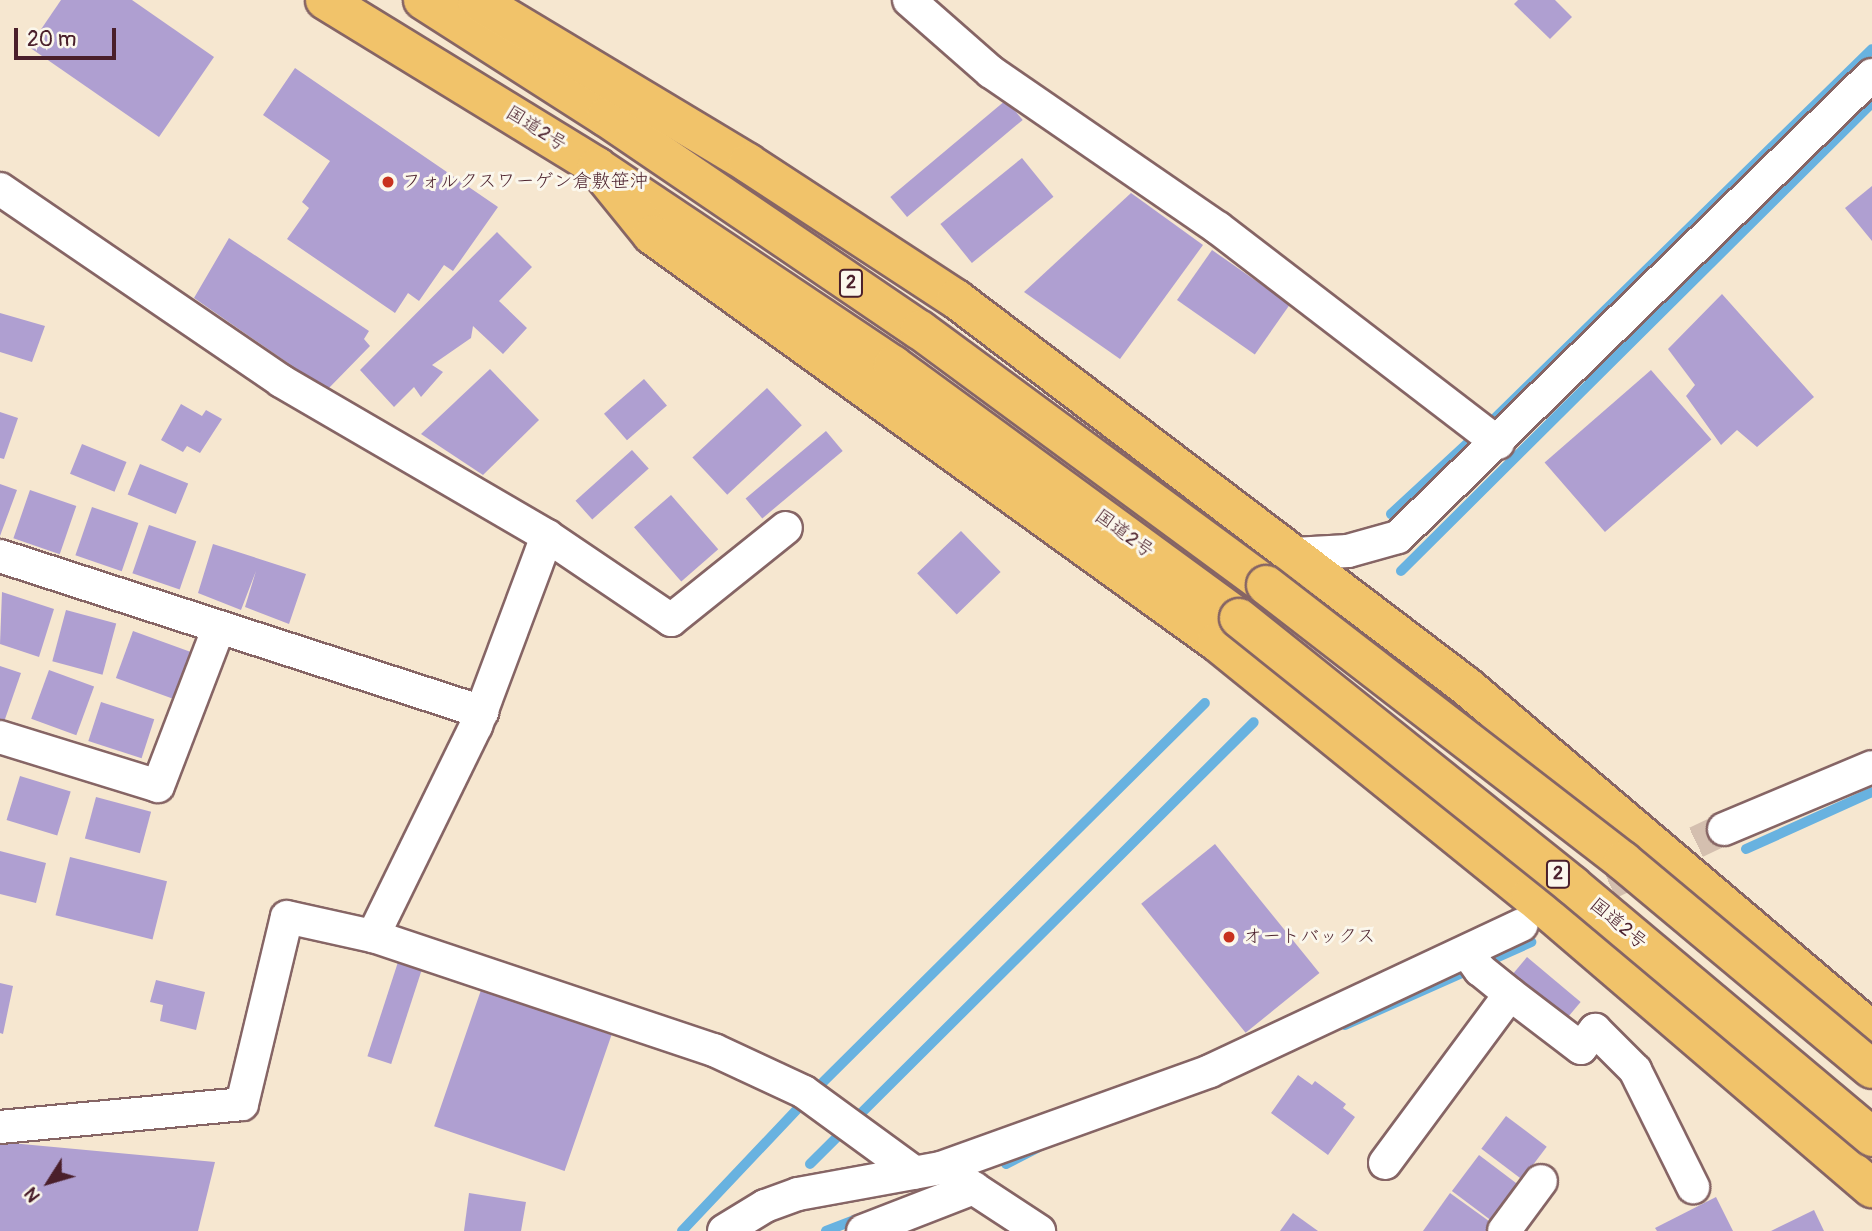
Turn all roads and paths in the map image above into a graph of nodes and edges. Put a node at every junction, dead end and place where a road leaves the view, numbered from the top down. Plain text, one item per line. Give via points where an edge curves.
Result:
1 (325, 0) edge
2 (423, 0) edge
3 (477, 0) edge
4 (909, 0) edge
5 (1872, 75) edge
6 (597, 167) junction
7 (0, 189) edge
8 (1488, 433) junction
9 (786, 528) dead end
10 (547, 536) junction
11 (1294, 554) junction
12 (0, 556) edge
13 (219, 627) junction
14 (482, 712) junction
15 (0, 737) edge
16 (1872, 766) edge
17 (1724, 829) tunnel mouth
18 (1521, 925) dead end
19 (373, 936) junction
20 (1473, 960) junction
21 (1510, 994) junction
22 (1872, 1031) edge
23 (1872, 1069) edge
24 (0, 1127) edge
25 (1872, 1137) edge
26 (1385, 1163) dead end
27 (928, 1171) junction
28 (1541, 1181) dead end
29 (1693, 1187) dead end
30 (974, 1188) junction
31 (1872, 1188) edge
32 (724, 1231) edge
33 (863, 1231) edge
34 (1039, 1231) edge
35 (1504, 1231) edge

1 - 6 highway, 国道2号 / 2
2 - 23 highway, 2, bridge via 606,117 920,330 1266,585 1623,860
3 - 11 highway via 748,163 956,299
4 - 8 street via 991,72 1218,228
5 - 8 street
6 - 25 highway, 国道2号 / 2, bridge via 893,365 1239,618 1561,877
6 - 31 highway via 652,235 1217,642 1531,896
7 - 10 street via 281,381
8 - 11 street via 1398,537 1349,551
9 - 10 street via 671,620
10 - 14 street
11 - 22 highway via 1466,686
12 - 13 street
13 - 14 street
13 - 15 street via 158,786
14 - 19 street
16 - 17 street
18 - 20 street
19 - 24 street via 287,917 242,1104
19 - 27 street via 715,1050 808,1095
20 - 21 street
20 - 27 street via 1210,1071
21 - 26 street
21 - 29 street via 1581,1048 1595,1030 1635,1070
27 - 30 street
27 - 32 street via 798,1194 765,1206
28 - 35 street
30 - 33 street
30 - 34 street

